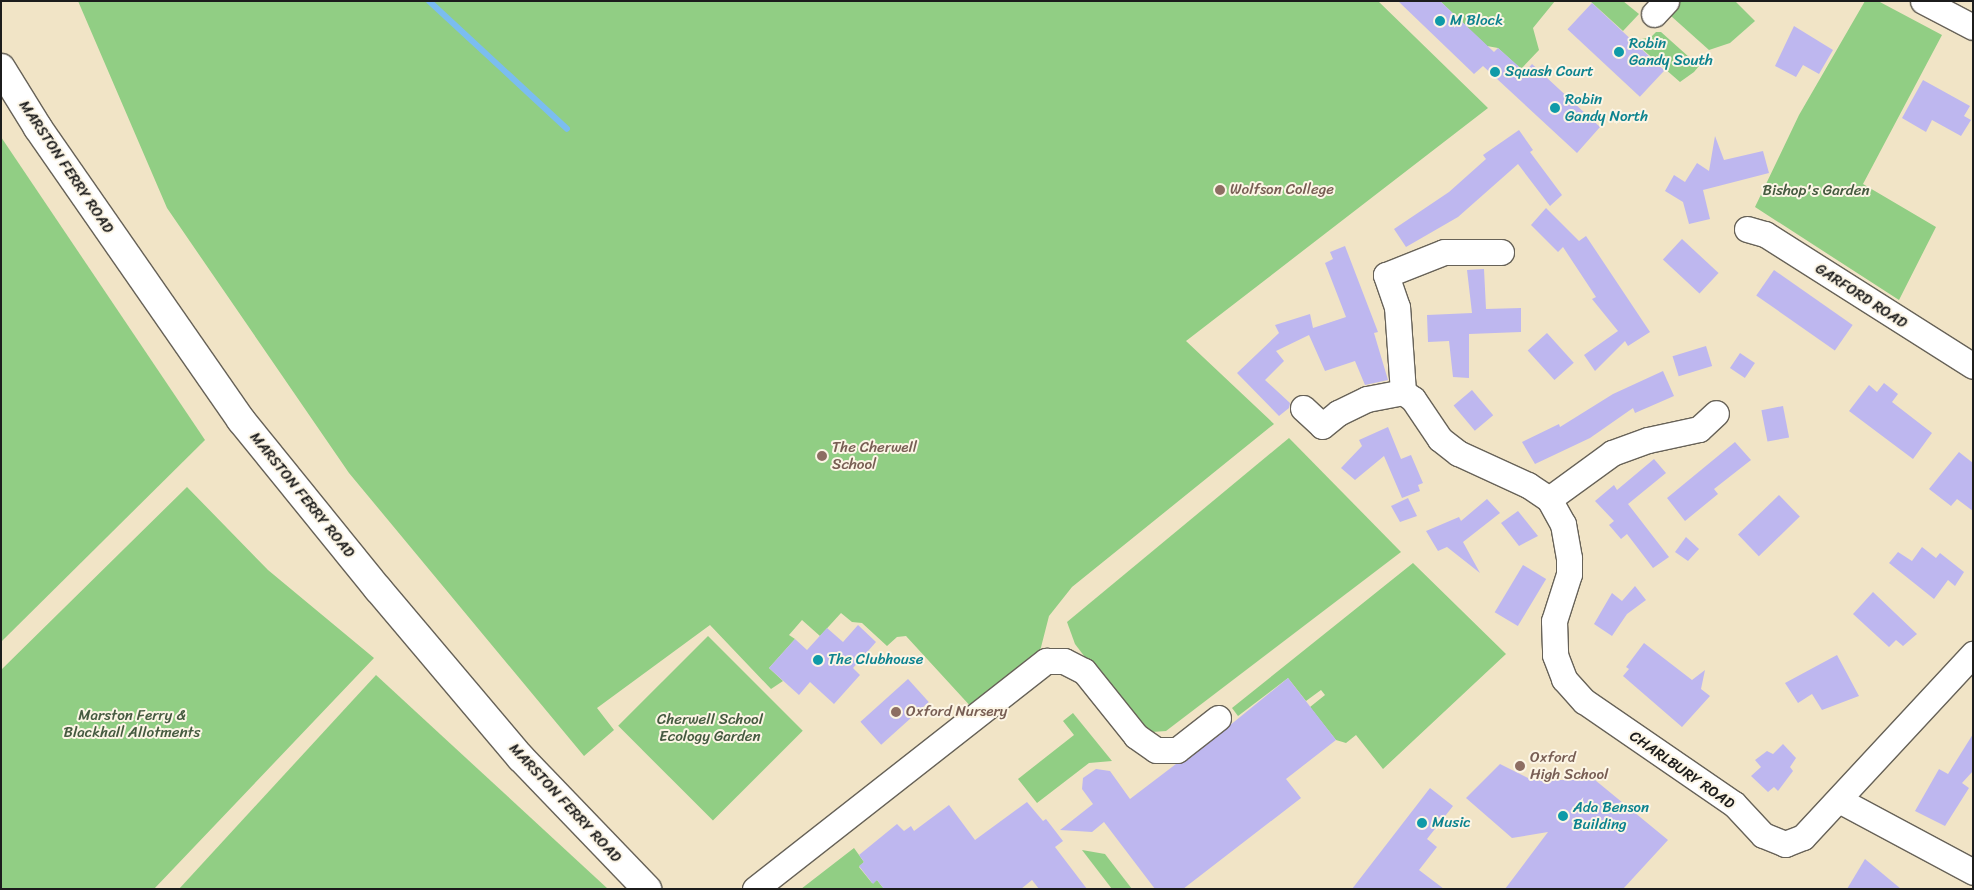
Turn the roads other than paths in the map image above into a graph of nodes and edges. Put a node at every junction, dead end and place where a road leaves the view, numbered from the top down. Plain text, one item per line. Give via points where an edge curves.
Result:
1 (1923, 1) edge
2 (1973, 27) edge
3 (1, 68) edge
4 (1747, 228) dead end
5 (1501, 252) dead end
6 (1973, 366) edge
7 (1403, 392) junction
8 (1304, 408) dead end
9 (1716, 413) dead end
10 (1549, 499) junction
11 (1973, 654) edge
12 (1218, 718) dead end
13 (1839, 800) junction
14 (1973, 872) edge
15 (647, 889) edge
16 (755, 889) edge

1 - 2 street
3 - 15 main road, MARSTON FERRY ROAD via 38,128 241,420 515,751
4 - 6 street, GARFORD ROAD via 1764,234
5 - 7 street via 1444,252 1386,275 1397,307
7 - 8 street via 1367,400 1338,413 1317,434
7 - 10 street, CHARLBURY ROAD via 1413,399 1440,439 1458,453 1528,485
9 - 10 street via 1699,429 1648,440 1612,454
10 - 13 street, CHARLBURY ROAD via 1563,524 1569,558 1569,574 1554,621 1555,655 1564,679 1584,701 1734,804 1763,836 1785,844 1804,838
11 - 13 street, CHARLBURY ROAD
12 - 16 street via 1177,750 1156,750 1136,736 1084,672 1064,661 1046,661
13 - 14 street

